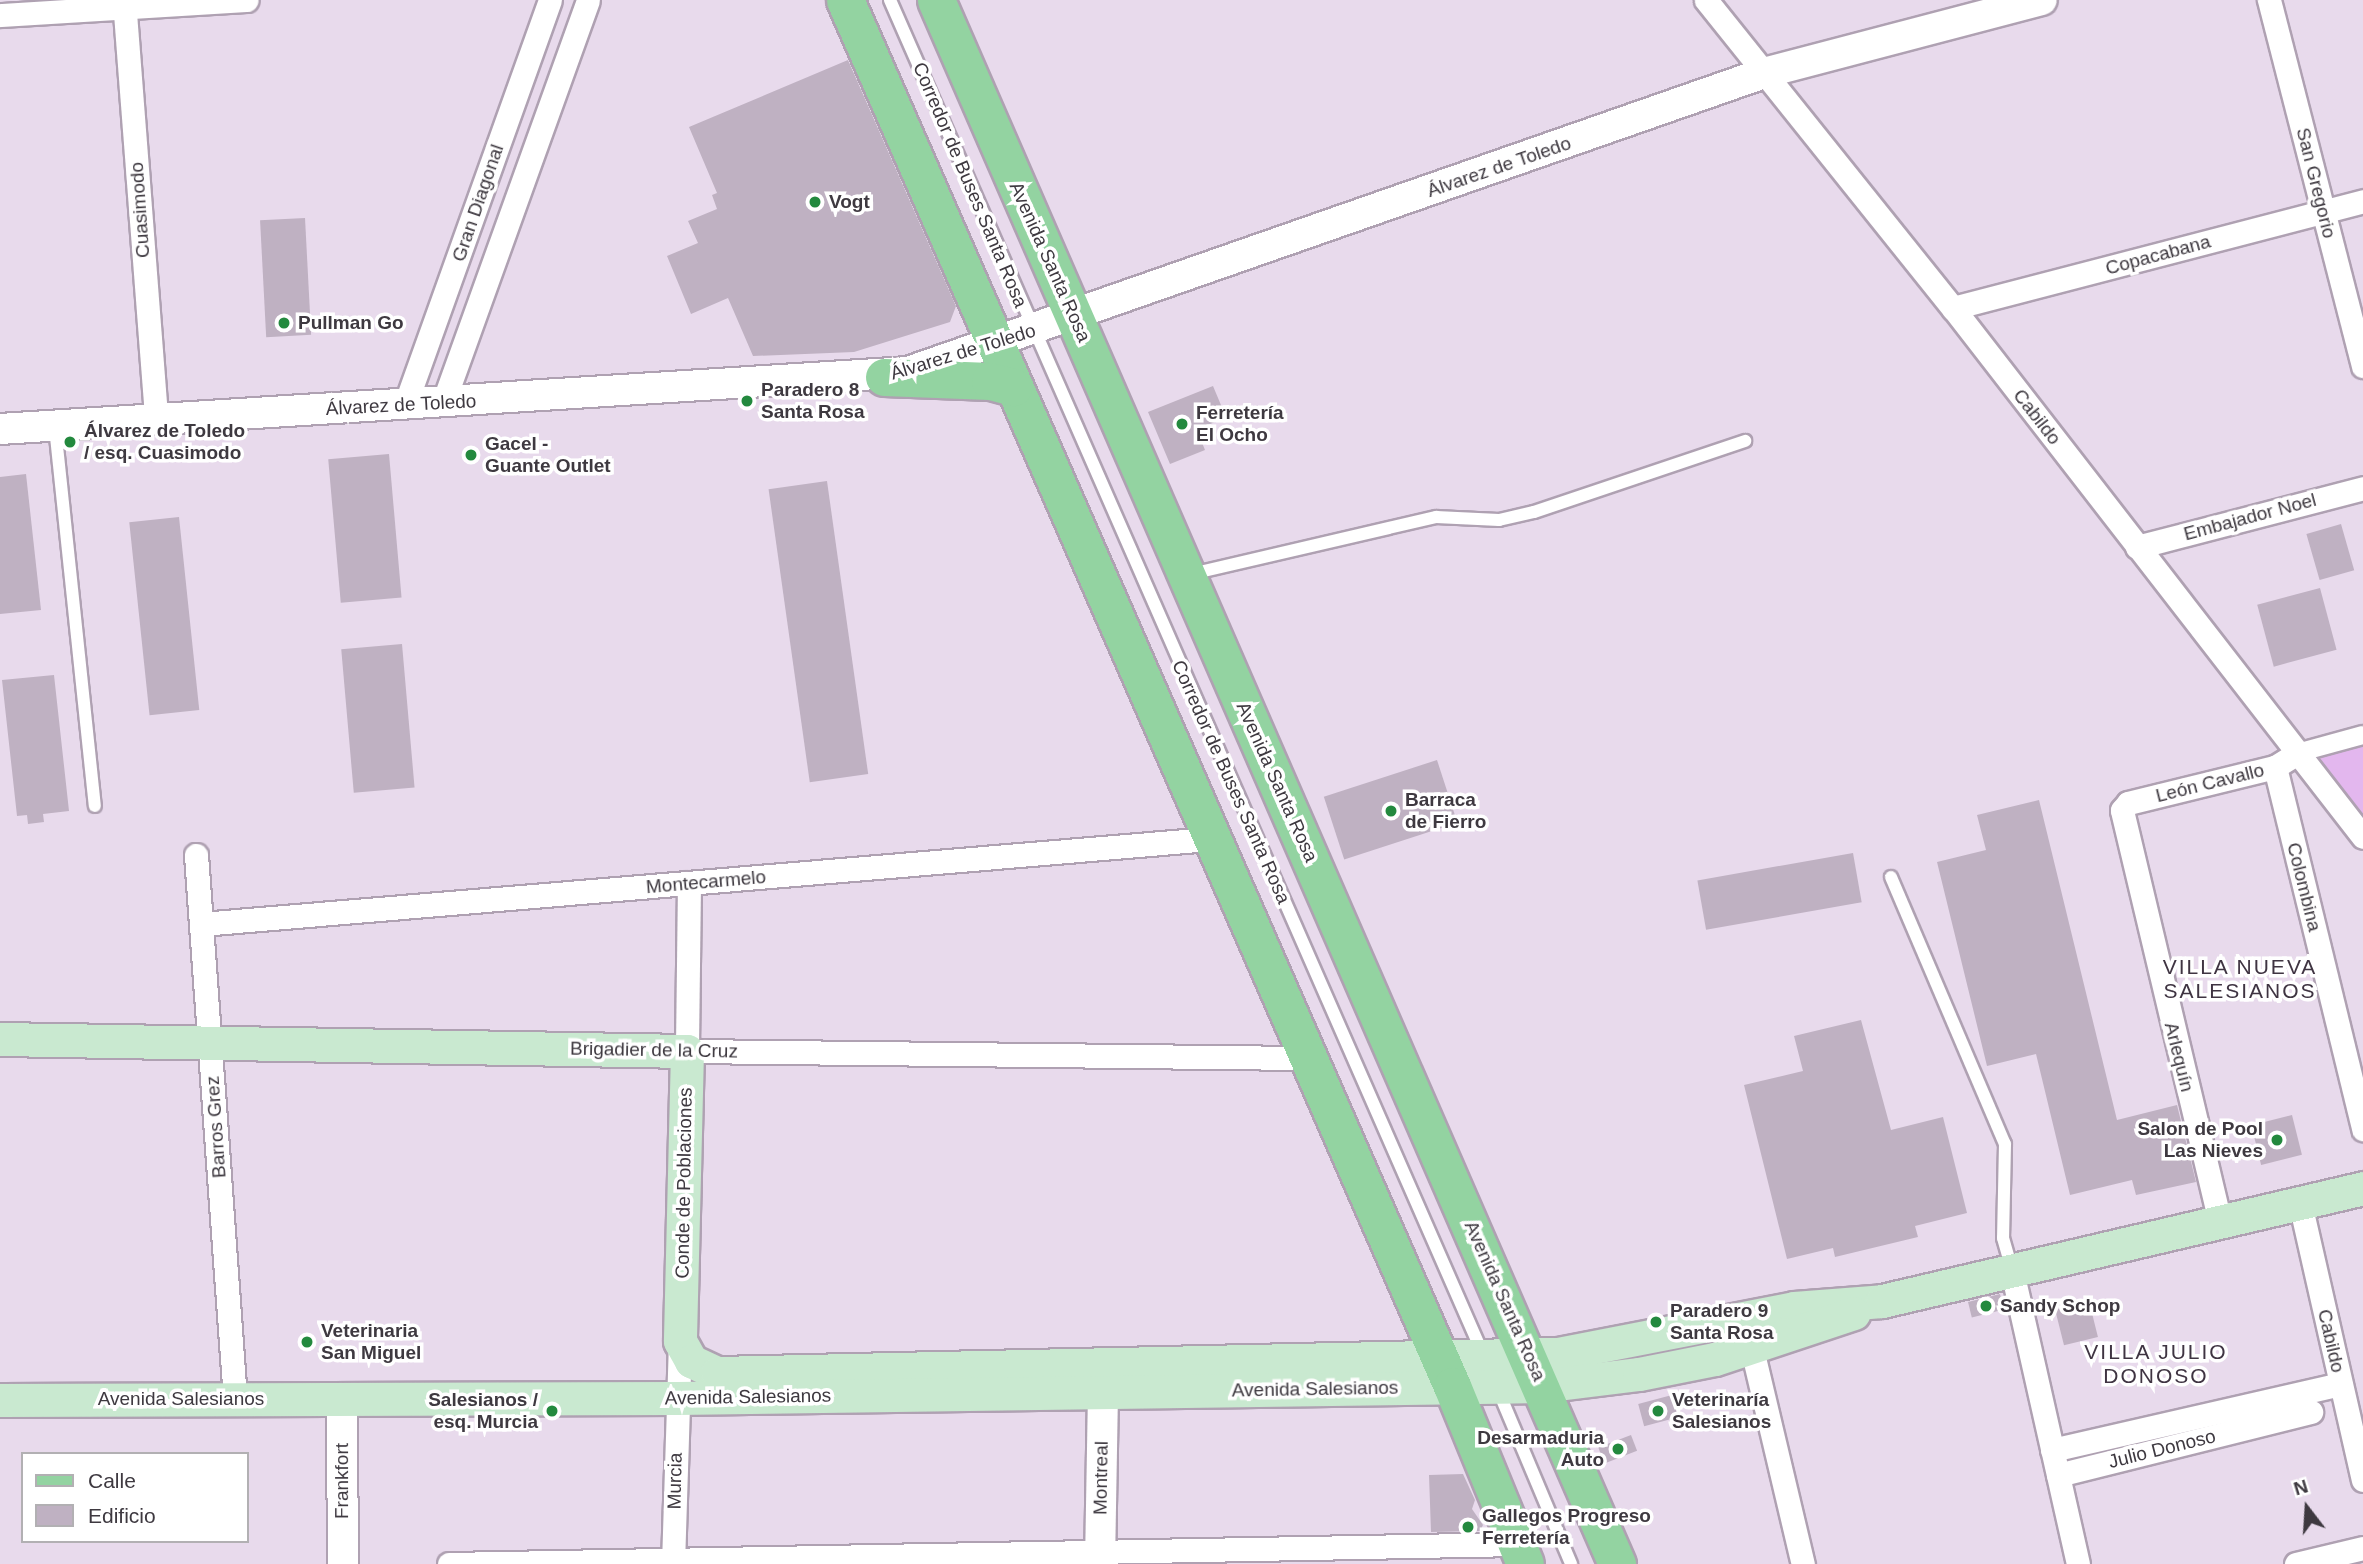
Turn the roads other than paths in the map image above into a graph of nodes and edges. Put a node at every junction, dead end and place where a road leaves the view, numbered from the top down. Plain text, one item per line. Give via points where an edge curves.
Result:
1 (247, 0) edge
2 (550, 0) edge
3 (588, 0) edge
4 (845, 0) edge
5 (890, 0) edge
6 (936, 0) edge
7 (1706, 0) edge
8 (2042, 0) edge
9 (2269, 0) edge
10 (124, 4) edge
11 (0, 15) edge
12 (1763, 73) junction
13 (2363, 201) edge
14 (2323, 211) junction
15 (1953, 308) junction
16 (1074, 317) junction
17 (1033, 331) junction
18 (994, 344) junction
19 (2363, 366) edge
20 (884, 377) junction
21 (1013, 387) junction
22 (443, 403) junction
23 (405, 405) junction
24 (156, 420) junction
25 (54, 426) junction
26 (0, 429) edge
27 (1745, 441) dead end
28 (2363, 488) edge
29 (2137, 547) junction
30 (1185, 575) junction
31 (2363, 735) edge
32 (2297, 753) junction
33 (2275, 767) junction
34 (95, 806) dead end
35 (2122, 810) joint
36 (2363, 837) edge
37 (1210, 839) junction
38 (196, 855) dead end
39 (1891, 877) dead end
40 (689, 883) junction
41 (201, 924) junction
42 (0, 1039) edge
43 (210, 1043) junction
44 (687, 1051) junction
45 (1308, 1058) junction
46 (2363, 1129) edge
47 (2363, 1188) edge
48 (2300, 1203) junction
49 (2220, 1222) junction
50 (2012, 1271) junction
51 (1882, 1301) junction
52 (680, 1341) junction
53 (1752, 1349) junction
54 (1536, 1371) junction
55 (1491, 1372) junction
56 (1446, 1373) junction
57 (2341, 1384) junction
58 (1103, 1393) junction
59 (677, 1398) junction
60 (234, 1399) junction
61 (342, 1399) junction
62 (0, 1400) edge
63 (2264, 1412) junction
64 (2311, 1412) dead end
65 (2052, 1450) junction
66 (2058, 1475) junction
67 (2363, 1480) edge
68 (1521, 1554) edge
69 (2347, 1555) edge
70 (1100, 1559) edge
71 (673, 1562) edge
72 (343, 1564) edge
73 (449, 1564) edge
74 (1571, 1564) edge
75 (1617, 1564) edge
76 (1803, 1564) edge
77 (2078, 1564) edge
78 (2296, 1564) edge

1 - 10 street
2 - 23 street, Gran Diagonal
3 - 22 street, Gran Diagonal
4 - 18 main road
5 - 17 lane, Corredor de Buses Santa Rosa
6 - 16 main road, Avenida Santa Rosa
7 - 12 street, Cabildo
8 - 12 street, Álvarez de Toledo
9 - 14 street, San Gregorio
10 - 11 street
10 - 24 street, Cuasimodo
12 - 15 street, Cabildo
12 - 16 street, Álvarez de Toledo
13 - 14 street, Copacabana
14 - 15 street, Copacabana
14 - 19 street, San Gregorio
15 - 29 street, Cabildo
16 - 17 street, Álvarez de Toledo
16 - 30 main road, Avenida Santa Rosa
17 - 18 street, Álvarez de Toledo
17 - 55 lane, Corredor de Buses Santa Rosa
18 - 20 street, Álvarez de Toledo
18 - 21 main road
20 - 21 main road via 990,381
20 - 22 street, Álvarez de Toledo
21 - 37 main road
22 - 23 street, Álvarez de Toledo
23 - 24 street, Álvarez de Toledo
24 - 25 street, Álvarez de Toledo
25 - 26 street, Álvarez de Toledo
25 - 34 lane
27 - 30 lane via 1534,512 1499,520 1436,517
28 - 29 street, Embajador Noel
29 - 32 street, Cabildo
30 - 54 main road, Avenida Santa Rosa
31 - 32 street
32 - 33 street, León Cavallo
32 - 36 street, Cabildo
33 - 35 street, León Cavallo via 2128,803
33 - 46 street, Colombina
35 - 49 street, Arlequín
37 - 40 street, Montecarmelo
37 - 45 main road
38 - 41 street, Barros Grez
39 - 50 lane via 2005,1144 2003,1238
40 - 41 street, Montecarmelo
40 - 44 street, Conde de Poblaciones
41 - 43 street, Barros Grez
42 - 43 main road, Brigadier de la Cruz
43 - 44 main road, Brigadier de la Cruz
43 - 60 street, Barros Grez
44 - 45 street, Brigadier de la Cruz
44 - 52 main road, Conde de Poblaciones
45 - 56 main road
47 - 48 main road
48 - 49 main road
48 - 57 street, Cabildo
49 - 50 main road
50 - 51 main road
50 - 65 street
51 - 53 main road
51 - 54 main road via 1794,1308
52 - 56 main road, Avenida Salesianos via 691,1361 717,1373
52 - 59 street, Conde de Poblaciones
53 - 54 main road via 1639,1374
53 - 76 street
54 - 55 main road, Avenida Salesianos
54 - 75 main road, Avenida Santa Rosa
55 - 56 main road, Avenida Salesianos
55 - 74 lane, Corredor de Buses Santa Rosa
56 - 58 main road, Avenida Salesianos
56 - 68 main road
57 - 63 street, Julio Donoso
57 - 67 street, Cabildo
58 - 59 main road, Avenida Salesianos
58 - 70 street, Montreal
59 - 61 main road, Avenida Salesianos
59 - 71 street, Murcia
60 - 61 main road, Avenida Salesianos
60 - 62 main road, Avenida Salesianos
61 - 72 street, Frankfort
63 - 64 street, Julio Donoso
63 - 65 street, Julio Donoso
63 - 66 street, Julio Donoso
65 - 66 street
66 - 77 street
68 - 70 street
69 - 78 street
70 - 71 street
71 - 73 street

